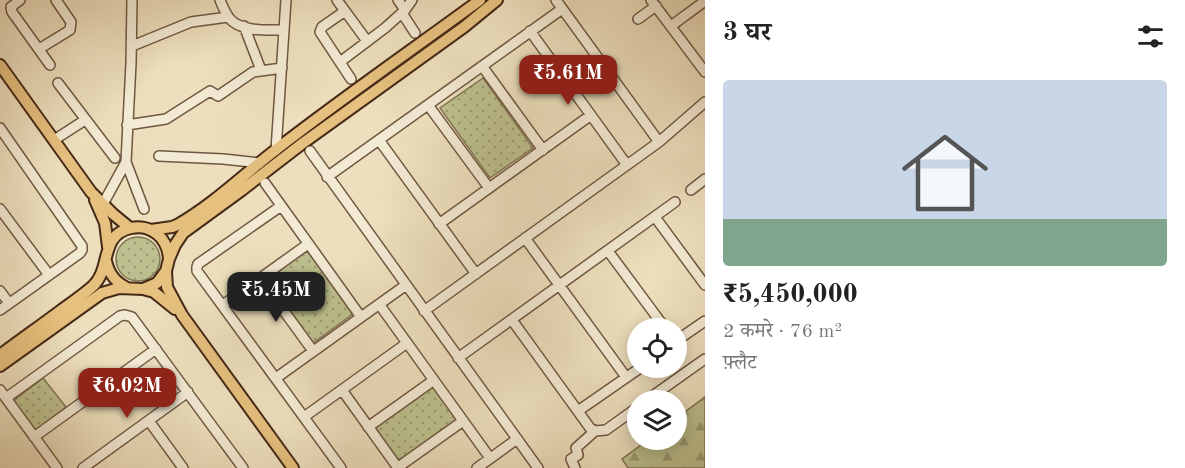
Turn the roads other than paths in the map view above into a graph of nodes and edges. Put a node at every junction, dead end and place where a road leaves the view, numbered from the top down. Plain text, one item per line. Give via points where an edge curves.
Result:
1 (20, 0) edge
2 (56, 0) edge
3 (132, 0) edge
4 (220, 0) edge
5 (286, 0) edge
6 (337, 0) edge
7 (398, 0) edge
8 (412, 0) edge
9 (480, 0) edge
10 (498, 0) edge
11 (556, 0) edge
12 (705, 1) edge
13 (654, 3) edge
14 (562, 9) junction
15 (345, 11) junction
16 (403, 12) junction
17 (228, 17) junction
18 (638, 19) dead end
19 (244, 26) junction
20 (671, 26) junction
21 (284, 30) junction
22 (530, 32) junction
23 (415, 33) dead end
24 (367, 41) junction
25 (132, 46) junction
26 (39, 49) junction
27 (340, 62) junction
28 (50, 64) dead end
29 (0, 65) edge
30 (482, 66) junction
31 (282, 68) junction
32 (261, 70) junction
33 (705, 72) edge
34 (351, 80) dead end
35 (58, 83) dead end
36 (705, 102) edge
37 (428, 105) junction
38 (591, 115) junction
39 (85, 120) junction
40 (127, 125) junction
41 (2, 133) edge
42 (54, 140) junction
43 (379, 140) junction
44 (659, 142) junction
45 (276, 150) junction
46 (543, 150) junction
47 (310, 151) dead end
48 (159, 156) dead end
49 (115, 158) dead end
50 (126, 162) junction
51 (260, 163) junction
52 (627, 165) junction
53 (327, 177) junction
54 (705, 180) edge
55 (265, 183) dead end
56 (489, 188) junction
57 (692, 190) dead end
58 (92, 192) junction
59 (675, 202) dead end
60 (103, 204) junction
61 (281, 206) junction
62 (0, 209) edge
63 (144, 209) dead end
64 (656, 217) junction
65 (440, 224) junction
66 (130, 228) junction
67 (152, 230) junction
68 (525, 238) junction
69 (308, 244) junction
70 (108, 247) junction
71 (608, 251) junction
72 (169, 258) junction
73 (106, 261) junction
74 (166, 271) junction
75 (476, 274) junction
76 (49, 275) junction
77 (260, 278) junction
78 (406, 285) junction
79 (705, 285) edge
80 (560, 286) junction
81 (130, 289) junction
82 (143, 289) junction
83 (0, 291) edge
84 (9, 303) junction
85 (379, 304) junction
86 (223, 305) junction
87 (0, 310) edge
88 (424, 311) junction
89 (182, 315) junction
90 (361, 317) junction
91 (658, 318) edge
92 (512, 320) junction
93 (705, 321) edge
94 (687, 333) edge
95 (407, 344) junction
96 (156, 349) junction
97 (313, 351) junction
98 (0, 354) edge
99 (458, 358) junction
100 (705, 359) edge
101 (0, 366) edge
102 (626, 377) joint
103 (276, 378) junction
104 (434, 380) junction
105 (342, 390) junction
106 (661, 390) edge
107 (188, 392) junction
108 (3, 394) edge
109 (578, 411) junction
110 (627, 415) edge
111 (304, 417) junction
112 (149, 421) junction
113 (463, 421) junction
114 (368, 427) junction
115 (595, 431) junction
116 (34, 437) junction
117 (517, 439) junction
118 (490, 458) junction
119 (181, 465) edge
120 (90, 466) edge
121 (57, 468) edge
122 (169, 468) edge
123 (243, 468) edge
124 (293, 468) edge
125 (341, 468) edge
126 (398, 468) edge
127 (477, 468) edge
128 (538, 468) edge
129 (575, 468) edge

1 - 26 street via 11,7 12,12
2 - 26 street via 71,22 70,30
3 - 25 street
4 - 17 street
5 - 21 street
6 - 15 street
7 - 16 street
8 - 16 street
9 - 45 main road
10 - 72 main road via 183,233
11 - 14 street
12 - 20 street
13 - 18 street
13 - 20 street
14 - 22 street
14 - 44 street
15 - 24 street
15 - 27 street via 320,32
16 - 23 street
16 - 24 street
17 - 19 street
17 - 25 street via 191,22
19 - 21 street
19 - 32 street
20 - 33 street
21 - 31 street
22 - 30 street
22 - 38 street
24 - 27 street
25 - 40 street
26 - 28 street
27 - 34 street
29 - 42 main road
30 - 37 street
30 - 46 street
31 - 32 street
31 - 45 street
32 - 40 street via 218,96 210,91 166,119
35 - 39 street
36 - 44 street
37 - 43 street
37 - 56 street
38 - 46 street
38 - 52 street
39 - 42 street
39 - 49 street
40 - 50 street
41 - 76 street via 82,246 80,253
42 - 58 main road
43 - 53 street
43 - 65 street
44 - 52 street
45 - 51 main road
46 - 56 street
47 - 53 street
48 - 51 street
50 - 60 street
50 - 63 street
51 - 67 main road via 188,219
52 - 68 street
53 - 78 street
54 - 57 street
55 - 61 street
56 - 65 street
58 - 60 main road
58 - 70 main road via 105,223
59 - 64 street
60 - 66 main road
61 - 69 street
61 - 86 street via 198,264 198,271
62 - 76 street
64 - 71 street
64 - 79 street
65 - 75 street
66 - 67 main road
66 - 70 main road via 117,235
67 - 72 main road via 165,244
68 - 75 street
68 - 80 street
69 - 77 street
69 - 90 street
70 - 73 main road
71 - 80 street
71 - 91 street
72 - 74 main road
73 - 81 main road via 112,276
73 - 98 main road via 100,278 89,290
74 - 82 main road via 157,283
74 - 89 main road via 167,286
75 - 88 street
76 - 84 street
77 - 86 street
77 - 97 street
78 - 85 street
78 - 88 street
80 - 92 street
80 - 102 street
81 - 82 main road
81 - 101 main road via 102,293
82 - 89 main road via 157,294
83 - 84 street
84 - 87 street
85 - 90 street
85 - 95 street
86 - 103 street
88 - 99 street
89 - 124 main road
90 - 97 street
92 - 99 street
92 - 109 street
93 - 94 street
95 - 104 street
95 - 105 street
96 - 107 street
96 - 108 street via 132,318 120,316
96 - 116 street
97 - 103 street
99 - 117 street
100 - 106 street
102 - 109 street
103 - 111 street
104 - 113 street
104 - 114 street
105 - 111 street
105 - 114 street
107 - 112 street
107 - 123 street
108 - 116 street
109 - 115 street
110 - 115 street via 606,430
111 - 125 street
112 - 119 street
112 - 120 street
113 - 118 street
113 - 126 street
114 - 126 street
115 - 129 street via 576,448 578,455 571,459
116 - 121 street
117 - 118 street
117 - 128 street
118 - 127 street
119 - 122 street

